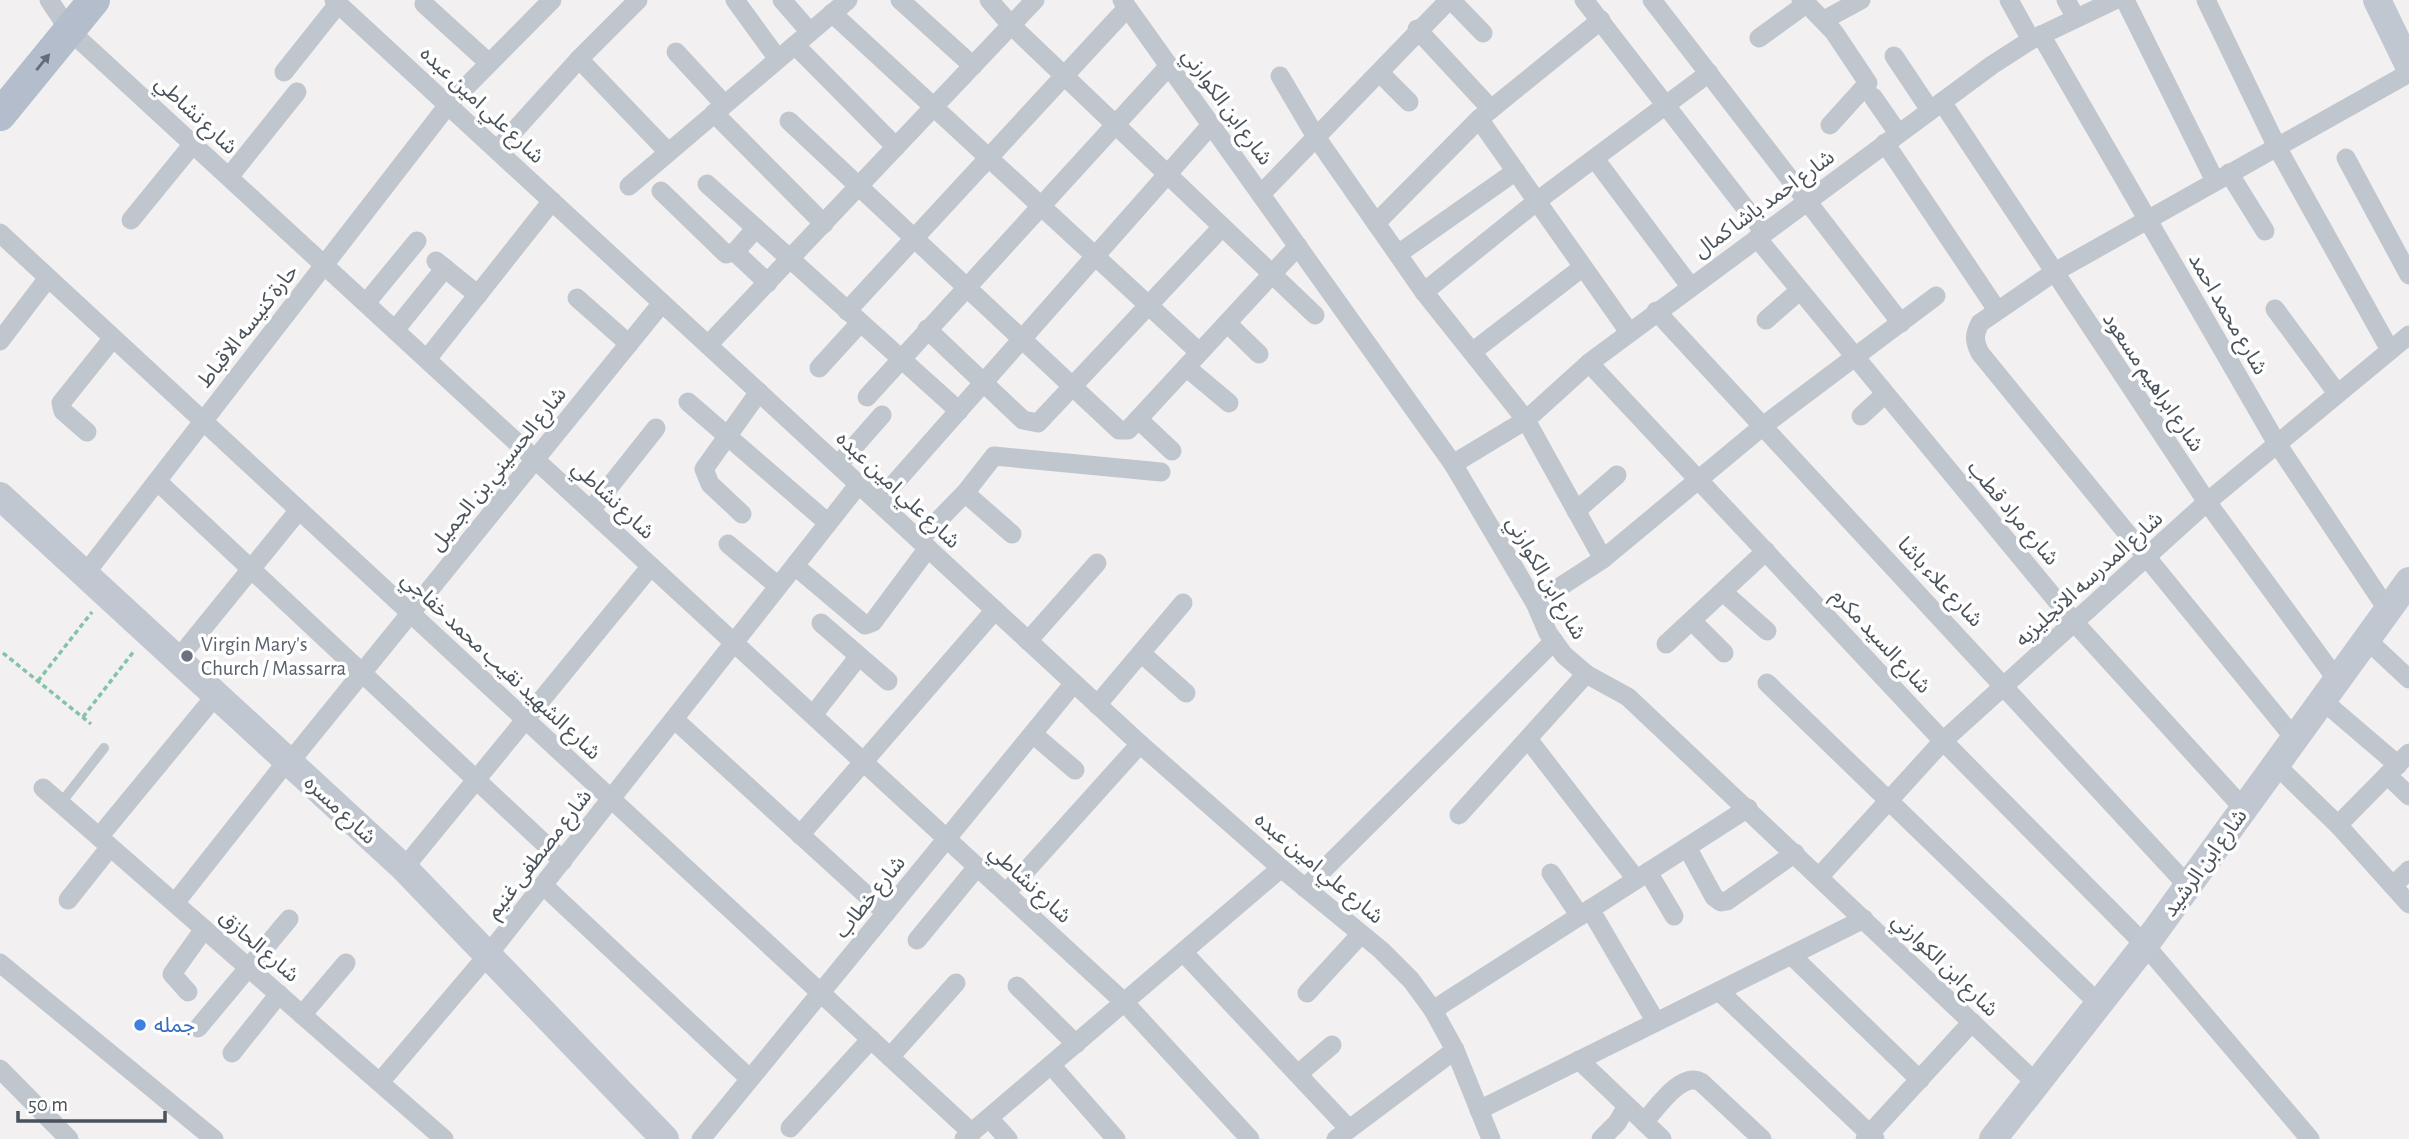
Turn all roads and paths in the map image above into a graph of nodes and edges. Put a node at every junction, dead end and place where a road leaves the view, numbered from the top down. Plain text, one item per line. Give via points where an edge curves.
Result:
1 (49, 0) edge
2 (94, 0) edge
3 (552, 0) edge
4 (638, 0) edge
5 (736, 0) edge
6 (782, 0) edge
7 (848, 0) edge
8 (900, 0) edge
9 (989, 0) edge
10 (1035, 0) edge
11 (1450, 0) edge
12 (1584, 0) edge
13 (1652, 0) edge
14 (1861, 0) edge
15 (2009, 0) edge
16 (2066, 0) edge
17 (2115, 0) edge
18 (2125, 0) edge
19 (2206, 0) edge
20 (2377, 0) edge
21 (1803, 1) edge
22 (336, 2) edge
23 (1124, 4) edge
24 (424, 5) dead end
25 (832, 13) junction
26 (2076, 18) junction
27 (1601, 20) junction
28 (1824, 20) junction
29 (1011, 25) junction
30 (1418, 29) junction
31 (69, 30) junction
32 (1483, 33) dead end
33 (2036, 37) junction
34 (1759, 38) dead end
35 (802, 39) junction
36 (676, 52) dead end
37 (1894, 56) dead end
38 (579, 59) junction
39 (778, 59) junction
40 (489, 64) junction
41 (973, 66) junction
42 (1169, 66) junction
43 (2409, 66) edge
44 (284, 72) dead end
45 (1380, 73) junction
46 (2409, 73) edge
47 (1709, 74) junction
48 (1065, 76) junction
49 (1280, 76) dead end
50 (297, 92) dead end
51 (1873, 97) dead end
52 (1409, 102) dead end
53 (3, 105) edge
54 (448, 105) junction
55 (1667, 105) junction
56 (1936, 106) junction
57 (934, 107) junction
58 (719, 109) junction
59 (1485, 114) junction
60 (789, 121) dead end
61 (1115, 124) junction
62 (1211, 125) junction
63 (1830, 125) dead end
64 (1317, 137) junction
65 (1892, 138) junction
66 (193, 144) junction
67 (896, 147) junction
68 (2277, 147) junction
69 (497, 150) junction
70 (668, 152) junction
71 (989, 158) junction
72 (2346, 158) dead end
73 (1595, 159) junction
74 (1516, 171) junction
75 (1167, 174) junction
76 (229, 177) junction
77 (2222, 177) junction
78 (707, 184) dead end
79 (629, 186) dead end
80 (858, 187) junction
81 (661, 191) dead end
82 (1262, 193) junction
83 (552, 201) junction
84 (1537, 201) junction
85 (1808, 201) junction
86 (1041, 205) junction
87 (131, 220) dead end
88 (2146, 220) junction
89 (824, 223) junction
90 (1376, 223) junction
91 (1222, 227) junction
92 (756, 228) junction
93 (2265, 231) dead end
94 (0, 233) edge
95 (1760, 235) junction
96 (914, 239) junction
97 (417, 241) dead end
98 (1298, 246) junction
99 (735, 252) junction
100 (1398, 254) junction
101 (1095, 256) junction
102 (790, 259) junction
103 (324, 265) junction
104 (1583, 267) junction
105 (1272, 274) junction
106 (2053, 274) junction
107 (2409, 275) edge
108 (48, 278) junction
109 (768, 283) junction
110 (1690, 286) junction
111 (966, 287) junction
112 (1799, 291) junction
113 (1424, 292) junction
114 (478, 295) junction
115 (1936, 296) dead end
116 (577, 298) dead end
117 (366, 303) junction
118 (662, 303) junction
119 (1149, 306) junction
120 (2275, 309) dead end
121 (1997, 310) junction
122 (1656, 312) junction
123 (1315, 315) dead end
124 (854, 317) junction
125 (1766, 320) dead end
126 (1227, 323) junction
127 (1901, 323) junction
128 (927, 329) junction
129 (395, 330) junction
130 (1629, 332) junction
131 (2409, 335) edge
132 (113, 338) junction
133 (1021, 340) junction
134 (0, 341) edge
135 (629, 344) junction
136 (708, 345) junction
137 (2390, 350) junction
138 (1199, 352) junction
139 (1472, 352) junction
140 (1259, 354) dead end
141 (900, 358) junction
142 (427, 359) junction
143 (1854, 359) junction
144 (1589, 363) junction
145 (1186, 367) junction
146 (818, 368) dead end
147 (983, 383) junction
148 (1072, 388) junction
149 (760, 393) junction
150 (2337, 393) junction
151 (1884, 395) junction
152 (867, 397) dead end
153 (688, 402) dead end
154 (1229, 403) dead end
155 (959, 411) junction
156 (883, 415) dead end
157 (1861, 415) dead end
158 (1526, 420) junction
159 (203, 421) junction
160 (1133, 424) junction
161 (1763, 426) junction
162 (656, 428) dead end
163 (88, 432) dead end
164 (727, 435) junction
165 (2276, 442) junction
166 (1172, 451) dead end
167 (536, 459) junction
168 (1454, 464) junction
169 (838, 465) junction
170 (1161, 472) dead end
171 (1617, 475) dead end
172 (1698, 478) junction
173 (157, 481) junction
174 (859, 484) junction
175 (965, 492) junction
176 (0, 496) edge
177 (878, 502) junction
178 (2207, 502) junction
179 (299, 510) junction
180 (591, 510) junction
181 (1576, 511) junction
182 (742, 514) dead end
183 (828, 523) junction
184 (1012, 534) dead end
185 (728, 544) dead end
186 (924, 544) junction
187 (1766, 551) junction
188 (1603, 559) junction
189 (2146, 559) junction
190 (1097, 562) dead end
191 (650, 566) junction
192 (794, 566) junction
193 (251, 569) junction
194 (2409, 581) edge
195 (94, 583) junction
196 (778, 586) junction
197 (1723, 592) junction
198 (1183, 603) dead end
199 (1535, 603) junction
200 (2387, 609) junction
201 (995, 610) junction
202 (410, 613) junction
203 (1692, 621) junction
204 (821, 623) dead end
205 (2075, 623) junction
206 (1768, 631) dead end
207 (148, 633) junction
208 (2366, 639) junction
209 (1028, 641) junction
210 (1553, 641) junction
211 (734, 642) junction
212 (1666, 644) dead end
213 (3, 653) dead end
214 (1141, 653) junction
215 (1724, 653) dead end
216 (859, 656) junction
217 (175, 658) junction
218 (362, 673) junction
219 (1586, 674) junction
220 (2409, 679) edge
221 (38, 681) junction
222 (888, 681) dead end
223 (1767, 682) dead end
224 (1074, 683) junction
225 (2006, 686) junction
226 (2330, 690) junction
227 (1186, 694) dead end
228 (216, 695) junction
229 (1097, 705) junction
230 (813, 715) junction
231 (83, 717) junction
232 (525, 719) junction
233 (674, 719) junction
234 (91, 724) dead end
235 (1033, 734) junction
236 (1528, 739) junction
237 (2295, 739) junction
238 (1943, 741) junction
239 (1140, 744) junction
240 (104, 748) dead end
241 (288, 762) junction
242 (863, 762) junction
243 (2398, 764) edge
244 (2276, 765) junction
245 (1075, 770) dead end
246 (476, 779) junction
247 (43, 788) dead end
248 (2409, 796) edge
249 (611, 799) junction
250 (1888, 801) junction
251 (61, 803) junction
252 (1748, 808) junction
253 (2244, 809) junction
254 (1459, 815) dead end
255 (2338, 825) junction
256 (800, 835) junction
257 (947, 838) junction
258 (105, 842) junction
259 (1687, 847) junction
260 (1795, 853) junction
261 (563, 860) junction
262 (977, 867) junction
263 (404, 868) junction
264 (1281, 868) junction
265 (2409, 870) edge
266 (1551, 873) dead end
267 (1642, 876) junction
268 (1819, 877) junction
269 (543, 885) junction
270 (2188, 886) junction
271 (2393, 886) junction
272 (1305, 888) junction
273 (1006, 893) junction
274 (68, 900) dead end
275 (175, 903) junction
276 (2409, 904) edge
277 (1585, 912) junction
278 (886, 914) junction
279 (1674, 916) dead end
280 (289, 919) dead end
281 (1864, 919) junction
282 (204, 929) junction
283 (1361, 934) junction
284 (917, 940) dead end
285 (2145, 946) junction
286 (1184, 952) junction
287 (1791, 955) junction
288 (487, 956) junction
289 (0, 963) edge
290 (346, 963) dead end
291 (247, 967) junction
292 (956, 983) dead end
293 (1017, 986) dead end
294 (1719, 991) junction
295 (188, 992) dead end
296 (821, 993) junction
297 (1307, 993) dead end
298 (279, 994) junction
299 (1125, 1003) junction
300 (2099, 1003) junction
301 (1433, 1010) junction
302 (302, 1015) junction
303 (1656, 1022) junction
304 (1972, 1022) junction
305 (198, 1028) dead end
306 (871, 1039) junction
307 (1076, 1044) junction
308 (1332, 1045) dead end
309 (1455, 1050) junction
310 (232, 1052) dead end
311 (890, 1057) junction
312 (1578, 1060) junction
313 (1051, 1065) junction
314 (0, 1069) edge
315 (1298, 1074) junction
316 (750, 1079) junction
317 (1920, 1080) junction
318 (380, 1082) junction
319 (2037, 1084) junction
320 (1627, 1106) junction
321 (1479, 1110) junction
322 (989, 1118) junction
323 (1644, 1122) junction
324 (790, 1128) dead end
325 (1342, 1134) edge
326 (968, 1136) edge
327 (442, 1138) edge
328 (1870, 1138) edge
329 (2306, 1138) edge
330 (69, 1139) edge
331 (214, 1139) edge
332 (665, 1139) edge
333 (701, 1139) edge
334 (1008, 1139) edge
335 (1116, 1139) edge
336 (1250, 1139) edge
337 (1491, 1139) edge
338 (1601, 1139) edge
339 (1661, 1139) edge
340 (1762, 1139) edge
341 (1993, 1139) edge

1 - 31 street, شارع نشاطي
2 - 31 main road
3 - 40 street, حارة كنيسه الاقباط
4 - 38 street
5 - 39 street
6 - 35 street
7 - 25 street
8 - 41 street
9 - 29 street
10 - 29 street
11 - 30 street
11 - 32 street
12 - 27 street, شارع مراد قطب
13 - 47 street
14 - 28 street
15 - 33 street, شارع محمد احمد
16 - 26 street
17 - 26 street, شارع احمد باشا كمال
18 - 77 street
19 - 68 street
20 - 43 street
21 - 28 street
21 - 34 street
22 - 44 street
22 - 54 street, شارع علي امين عبده
23 - 42 street, شارع ابن الكوارني
23 - 48 street
24 - 40 street
25 - 35 street
25 - 57 street
26 - 33 street, شارع احمد باشا كمال
27 - 55 street, شارع مراد قطب
27 - 59 street
28 - 63 street via 1868,83
29 - 41 street
29 - 48 street
30 - 45 street
30 - 59 street
53 -> 31 main road
31 - 66 street, شارع نشاطي
33 - 56 street, شارع احمد باشا كمال
33 - 88 street, شارع محمد احمد
35 - 39 street
35 - 67 street
36 - 58 street
37 - 56 street, شارع ابراهيم مسعود
38 - 69 street
38 - 70 street
39 - 58 street
40 - 54 street, حارة كنيسه الاقباط
41 - 57 street
42 - 61 street
42 - 62 street, شارع ابن الكوارني
45 - 52 street
45 - 64 street
46 - 68 street
47 - 55 street
47 - 85 street
48 - 61 street
48 - 71 street
49 - 64 street
50 - 76 street
51 - 65 street
54 - 69 street, شارع علي امين عبده
54 - 103 street, حارة كنيسه الاقباط
55 - 73 street
55 - 95 street, شارع مراد قطب
56 - 65 street, شارع احمد باشا كمال
56 - 106 street, شارع ابراهيم مسعود
57 - 67 street
57 - 71 street
58 - 70 street
58 - 89 street
59 - 74 street
59 - 90 street
60 - 80 street
61 - 75 street
61 - 86 street
62 - 75 street
62 - 82 street, شارع ابن الكوارني
64 - 82 street
64 - 90 street
65 - 85 street, شارع احمد باشا كمال
65 - 121 street
66 - 76 street, شارع نشاطي
66 - 87 street
67 - 80 street
68 - 77 street
68 - 137 street
69 - 83 street, شارع علي امين عبده
70 - 79 street
71 - 86 street
71 - 96 street
72 - 107 street
73 - 84 street
73 - 110 street
74 - 84 street
74 - 100 street
75 - 91 street
75 - 101 street
76 - 103 street, شارع نشاطي
77 - 88 street
77 - 93 street
78 - 92 street
80 - 89 street
80 - 96 street
81 - 99 street via 724,253
82 - 98 street, شارع ابن الكوارني
83 - 114 street
83 - 118 street, شارع علي امين عبده
84 - 104 street
84 - 113 street
85 - 95 street, شارع احمد باشا كمال
85 - 127 street
86 - 101 street
86 - 111 street
88 - 106 street
88 - 165 street, شارع محمد احمد
89 - 102 street
90 - 100 street
91 - 105 street
91 - 119 street
92 - 99 street
92 - 102 street
94 - 108 street, شارع الشهيد نقيب محمد خفاجي
95 - 110 street, شارع احمد باشا كمال
95 - 112 street, شارع مراد قطب
96 - 111 street
96 - 124 street
97 - 117 street
98 - 105 street
98 - 168 street, شارع ابن الكوارني
99 - 109 street
100 - 113 street
101 - 119 street
101 - 133 street
102 - 109 street
102 - 124 street
103 - 117 street, شارع نشاطي
103 - 159 street, حارة كنيسه الاقباط
104 - 130 street
104 - 139 street
105 - 123 street
105 - 126 street
106 - 121 street
106 - 178 street, شارع ابراهيم مسعود
108 - 132 street, شارع الشهيد نقيب محمد خفاجي
108 - 134 street
109 - 136 street
110 - 122 street, شارع احمد باشا كمال
111 - 128 street
111 - 133 street
112 - 125 street
112 - 143 street, شارع مراد قطب
113 - 139 street
114 - 129 street via 440,265
114 - 142 street
115 - 127 street
116 - 135 street
117 - 129 street, شارع نشاطي
118 - 135 street, شارع الحسيني بن الجميل
118 - 136 street, شارع علي امين عبده
119 - 138 street
119 - 148 street
120 - 150 street
121 - 189 street via 1975,332 1980,353
122 - 130 street, شارع احمد باشا كمال
122 - 161 street, شارع علاء باشا
124 - 141 street
124 - 146 street
126 - 138 street
126 - 140 street
127 - 143 street
128 - 141 street
128 - 147 street
129 - 142 street, شارع نشاطي
130 - 144 street, شارع احمد باشا كمال
131 - 137 street, شارع المدرسه الانجليزيه
132 - 159 street, شارع الشهيد نقيب محمد خفاجي
132 - 163 street via 61,402 63,411
133 - 147 street
133 - 148 street
135 - 167 street, شارع الحسيني بن الجميل
136 - 149 street, شارع علي امين عبده
137 - 150 street, شارع المدرسه الانجليزيه
138 - 145 street
139 - 158 street
141 - 152 street
141 - 155 street
142 - 167 street, شارع نشاطي
143 - 151 street, شارع مراد قطب
143 - 161 street
144 - 158 street, شارع احمد باشا كمال
144 - 172 street, شارع السيد مكرم
145 - 154 street
145 - 160 street
147 - 148 street via 1032,424 1042,420
147 - 155 street
148 - 160 street via 1119,430
149 - 164 street
149 - 169 street, شارع علي امين عبده
150 - 165 street, شارع المدرسه الانجليزيه
151 - 157 street
151 - 205 street, شارع مراد قطب
153 - 164 street
155 - 177 street
156 - 169 street
158 - 168 street, شارع احمد باشا كمال
158 - 181 street
159 - 173 street, حارة كنيسه الاقباط
159 - 179 street, شارع الشهيد نقيب محمد خفاجي
160 - 166 street
161 - 172 street
161 - 225 street, شارع علاء باشا
162 - 180 street
164 - 182 street via 705,464 705,475
164 - 183 street
165 - 178 street, شارع المدرسه الانجليزيه
165 - 200 street, شارع محمد احمد
167 - 180 street, شارع نشاطي
167 - 202 street, شارع الحسيني بن الجميل
168 - 199 street, شارع ابن الكوارني
169 - 174 street, شارع علي امين عبده
170 - 175 street via 996,455
171 - 181 street
172 - 187 street, شارع السيد مكرم
172 - 188 street
173 - 193 street
173 - 195 street, حارة كنيسه الاقباط
174 - 177 street, شارع علي امين عبده
174 - 183 street, شارع مصطفى غنيم
175 - 184 street
175 - 186 street
176 - 195 street, شارع مسره
177 - 186 street, شارع علي امين عبده
178 - 189 street, شارع المدرسه الانجليزيه
178 - 226 street, شارع ابراهيم مسعود
179 - 193 street
179 - 202 street, شارع الشهيد نقيب محمد خفاجي
180 - 191 street, شارع نشاطي
181 - 188 street
183 - 192 street, شارع مصطفى غنيم
185 - 196 street
186 - 192 street via 873,622 865,625
186 - 201 street, شارع علي امين عبده
187 - 197 street
187 - 238 street, شارع السيد مكرم
188 - 199 street
189 - 205 street, شارع المدرسه الانجليزيه
189 - 237 street
190 - 209 street
191 - 211 street, شارع نشاطي
191 - 232 street
192 - 196 street, شارع مصطفى غنيم
193 - 217 street
193 - 218 street
194 - 200 street, شارع ابن الرشيد
195 - 207 street, شارع مسره
195 - 217 lane via 98,578 108,582 172,638
195 - 221 path
196 - 211 street, شارع مصطفى غنيم
197 - 203 street
197 - 206 street
198 - 214 street
199 - 210 street, شارع ابن الكوارني
200 - 208 street, شارع ابن الرشيد
201 - 209 street, شارع علي امين عبده
201 - 242 street
202 - 218 street, شارع الحسيني بن الجميل
202 - 232 street, شارع الشهيد نقيب محمد خفاجي
203 - 212 street
203 - 215 street
204 - 216 street
205 - 225 street, شارع المدرسه الانجليزيه
205 - 253 street, شارع مراد قطب
207 - 217 street, شارع مسره
207 - 231 path
208 - 220 street
208 - 226 street, شارع ابن الرشيد
209 - 224 street, شارع علي امين عبده
210 - 219 street, شارع ابن الكوارني
210 - 272 street
211 - 230 street, شارع نشاطي
211 - 233 street, شارع مصطفى غنيم
213 - 221 path
214 - 227 street
214 - 229 street
216 - 222 street
216 - 230 street
217 - 228 street, شارع مسره
218 - 241 street, شارع الحسيني بن الجميل
218 - 246 street
219 - 236 street
219 - 252 street, شارع ابن الكوارني via 1629,696
221 - 231 path
223 - 250 street
224 - 229 street, شارع علي امين عبده
224 - 235 street, شارع خطاب
225 - 238 street, شارع المدرسه الانجليزيه
225 - 270 street, شارع علاء باشا
226 - 237 street, شارع ابن الرشيد
226 - 243 street, شارع ابراهيم مسعود
228 - 241 street, شارع مسره
228 - 258 street
229 - 239 street, شارع علي امين عبده
230 - 242 street, شارع نشاطي
231 - 234 path
232 - 246 street
232 - 249 street, شارع الشهيد نقيب محمد خفاجي
233 - 249 street, شارع مصطفى غنيم
233 - 256 street
235 - 245 street
235 - 257 street, شارع خطاب
236 - 254 street
236 - 267 street
237 - 244 street, شارع ابن الرشيد
238 - 250 street, شارع المدرسه الانجليزيه
238 - 285 street, شارع السيد مكرم
239 - 264 street, شارع علي امين عبده
239 - 273 street
240 - 251 lane
241 - 263 street, شارع مسره
241 - 275 street, شارع الحسيني بن الجميل
242 - 256 street
242 - 257 street, شارع نشاطي
243 - 248 street, شارع ابراهيم مسعود
243 - 255 street
244 - 253 street, شارع ابن الرشيد
244 - 255 street
246 - 261 street
246 - 263 street
247 - 251 street, شارع الحازق
249 - 261 street, شارع مصطفى غنيم
249 - 296 street, شارع الشهيد نقيب محمد خفاجي
250 - 268 street, شارع المدرسه الانجليزيه
250 - 300 street
251 - 258 street, شارع الحازق
252 - 259 street
252 - 260 street, شارع ابن الكوارني
253 - 270 street, شارع ابن الرشيد
255 - 271 street
256 - 278 street
257 - 262 street, شارع نشاطي
257 - 278 street, شارع خطاب
258 - 274 street
258 - 275 street, شارع الحازق
259 - 260 street via 1721,902
259 - 267 street
260 - 268 street, شارع ابن الكوارني
261 - 269 street, شارع مصطفى غنيم
262 - 273 street, شارع نشاطي
262 - 284 street
263 - 288 street, شارع مسره
264 - 272 street, شارع علي امين عبده
264 - 286 street
265 - 271 street
266 - 277 street
267 - 277 street
267 - 279 street
268 - 281 street, شارع ابن الكوارني
269 - 288 street, شارع مصطفى غنيم
269 - 316 street
270 - 285 street, شارع ابن الرشيد
271 - 276 street
272 - 283 street, شارع علي امين عبده
273 - 299 street, شارع نشاطي
275 - 282 street, شارع الحازق
277 - 301 street
277 - 303 street
278 - 296 street, شارع خطاب
280 - 291 street
281 - 287 street
281 - 304 street, شارع ابن الكوارني
282 - 291 street, شارع الحازق
282 - 295 street via 172,974
283 - 297 street
283 - 301 street, شارع علي امين عبده via 1411,980
285 - 300 street, شارع ابن الرشيد
285 - 329 street, شارع السيد مكرم
286 - 299 street
286 - 315 street
287 - 294 street
287 - 317 street
288 - 318 street, شارع مصطفى غنيم
288 - 332 street, شارع مسره
289 - 331 street
290 - 302 street
291 - 298 street, شارع الحازق
291 - 305 street
292 - 311 street
293 - 307 street
294 - 303 street
294 - 328 street
296 - 306 street, شارع الشهيد نقيب محمد خفاجي
296 - 316 street, شارع خطاب
298 - 302 street, شارع الحازق
298 - 310 street
299 - 307 street
299 - 336 street, شارع نشاطي
300 - 319 street, شارع ابن الرشيد
301 - 309 street, شارع علي امين عبده
302 - 318 street, شارع الحازق
303 - 312 street
304 - 317 street
304 - 319 street, شارع ابن الكوارني
306 - 311 street, شارع الشهيد نقيب محمد خفاجي
306 - 324 street
307 - 313 street
308 - 315 street
309 - 321 street, شارع علي امين عبده
309 - 325 street
311 - 326 street, شارع الشهيد نقيب محمد خفاجي
312 - 320 street
312 - 321 street
313 - 322 street
313 - 335 street
314 - 330 street
315 - 325 street
316 - 333 street, شارع خطاب
317 - 328 street
318 - 327 street, شارع الحازق
319 - 341 street, شارع ابن الرشيد
320 - 323 street
320 - 338 street
321 - 337 street, شارع علي امين عبده
322 - 326 street
322 - 334 street
323 - 339 street
323 - 340 street via 1684,1081 1693,1078

